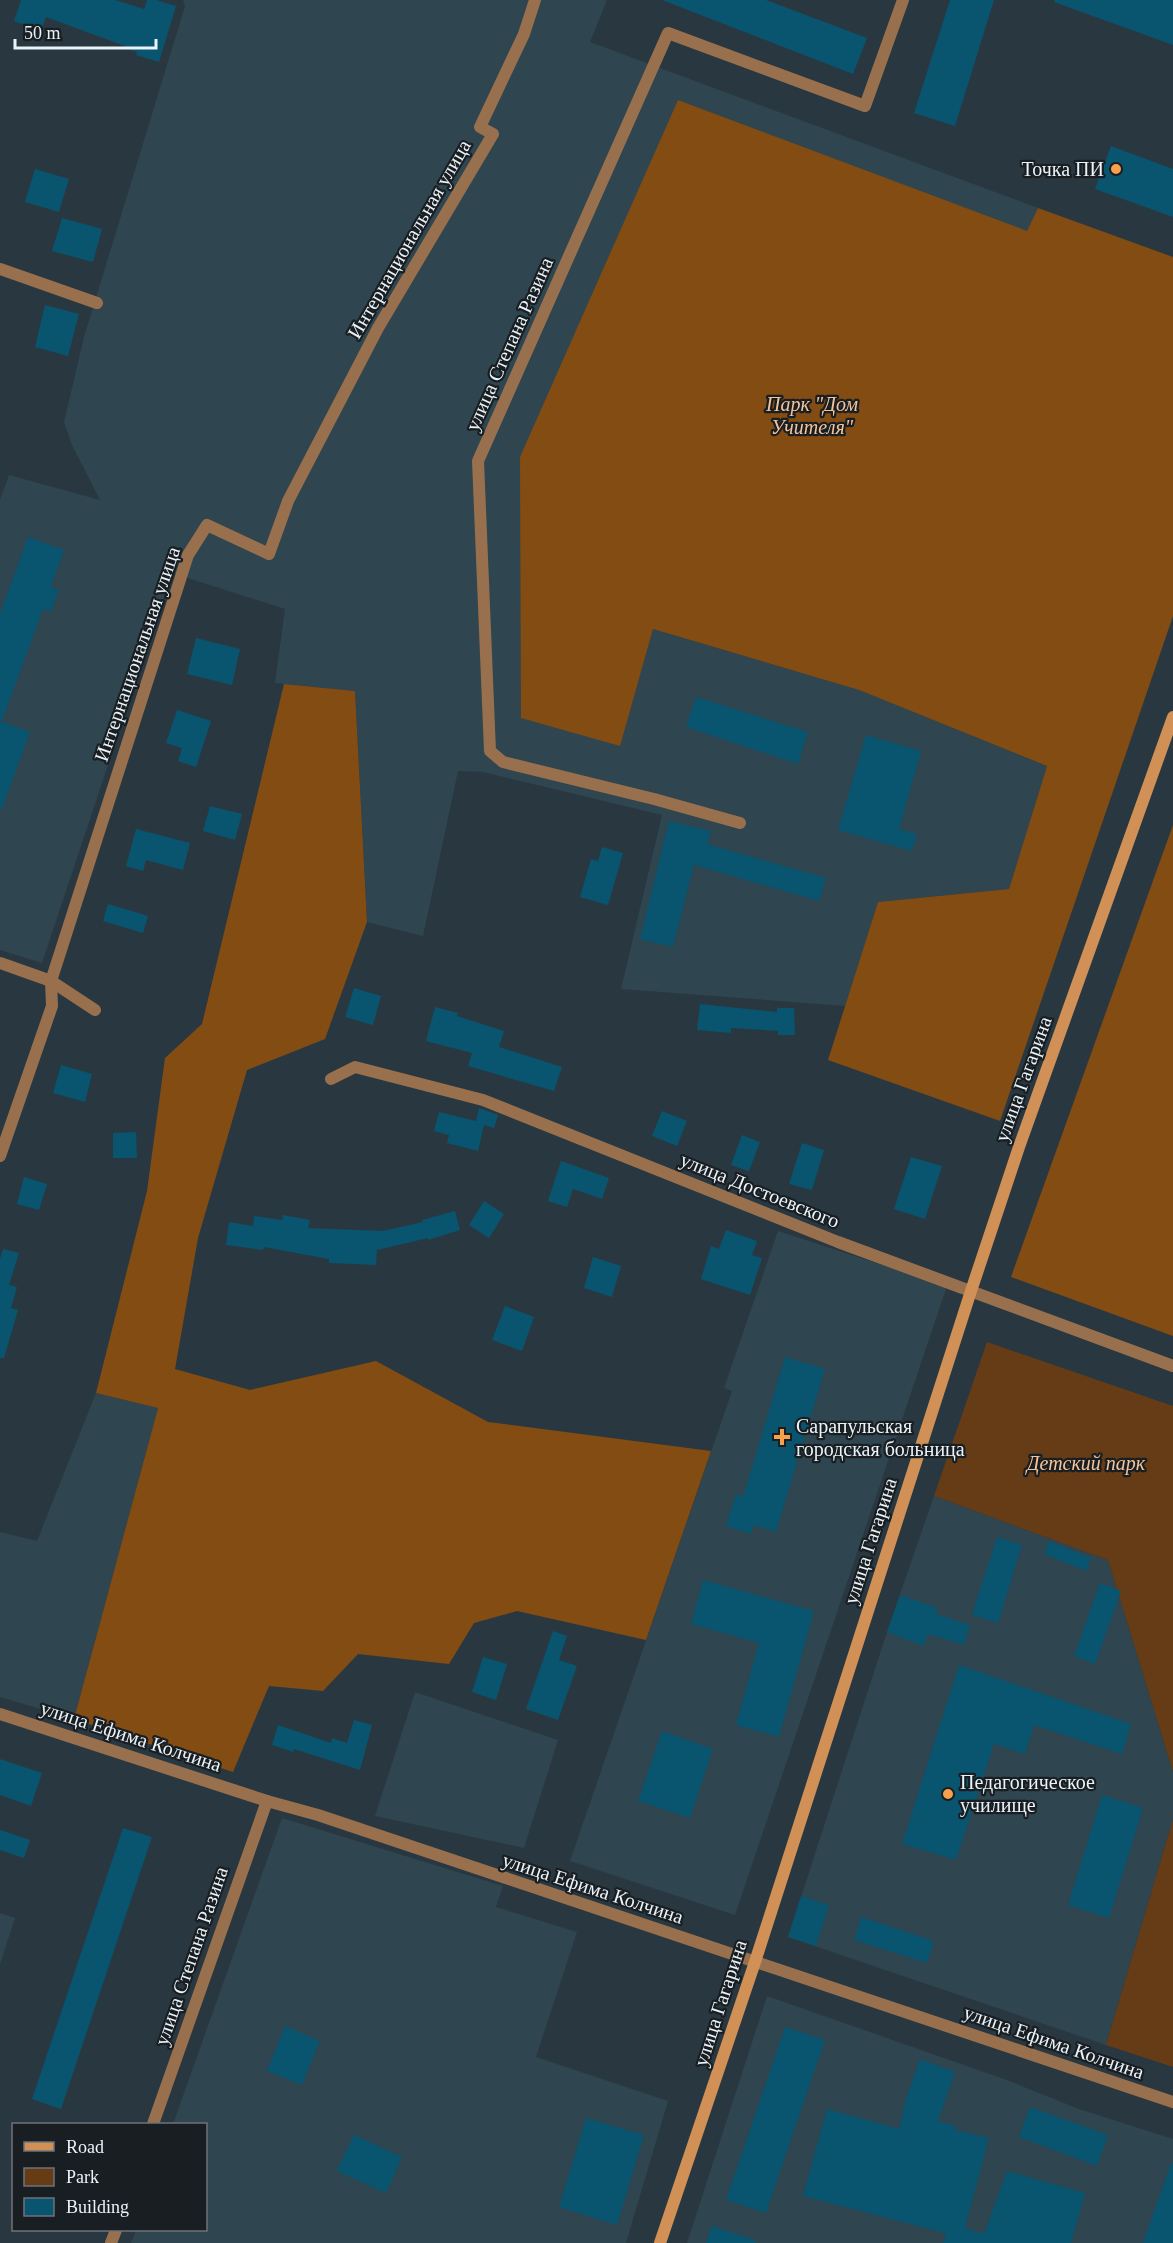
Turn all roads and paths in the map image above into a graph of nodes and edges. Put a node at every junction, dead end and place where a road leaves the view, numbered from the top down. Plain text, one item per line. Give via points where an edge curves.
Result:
1 (535, 0) edge
2 (903, 0) edge
3 (0, 269) edge
4 (97, 303) dead end
5 (1173, 717) edge
6 (740, 823) dead end
7 (0, 963) edge
8 (51, 981) junction
9 (94, 1010) dead end
10 (331, 1078) dead end
11 (0, 1156) edge
12 (971, 1291) junction
13 (1173, 1366) edge
14 (0, 1714) edge
15 (267, 1801) junction
16 (755, 1962) junction
17 (1173, 2102) edge
18 (153, 2123) edge
19 (660, 2243) edge

1 - 8 street, Интернациональная улица via 524,34 480,127 493,135 378,328 288,501 269,554 207,525 188,555
2 - 6 street, улица Степана Разина via 865,106 668,33 478,461 490,751 503,762
3 - 4 street
5 - 12 street, улица Гагарина
7 - 8 street
8 - 9 street
8 - 11 street, Интернациональная улица via 52,1006
10 - 12 street, улица Достоевского via 355,1068 483,1100
12 - 13 street, улица Достоевского
12 - 16 street, улица Гагарина
14 - 15 street, улица Ефима Колчина
15 - 16 street, улица Ефима Колчина
15 - 18 street, улица Степана Разина
16 - 17 street, улица Ефима Колчина
16 - 19 street, улица Гагарина

